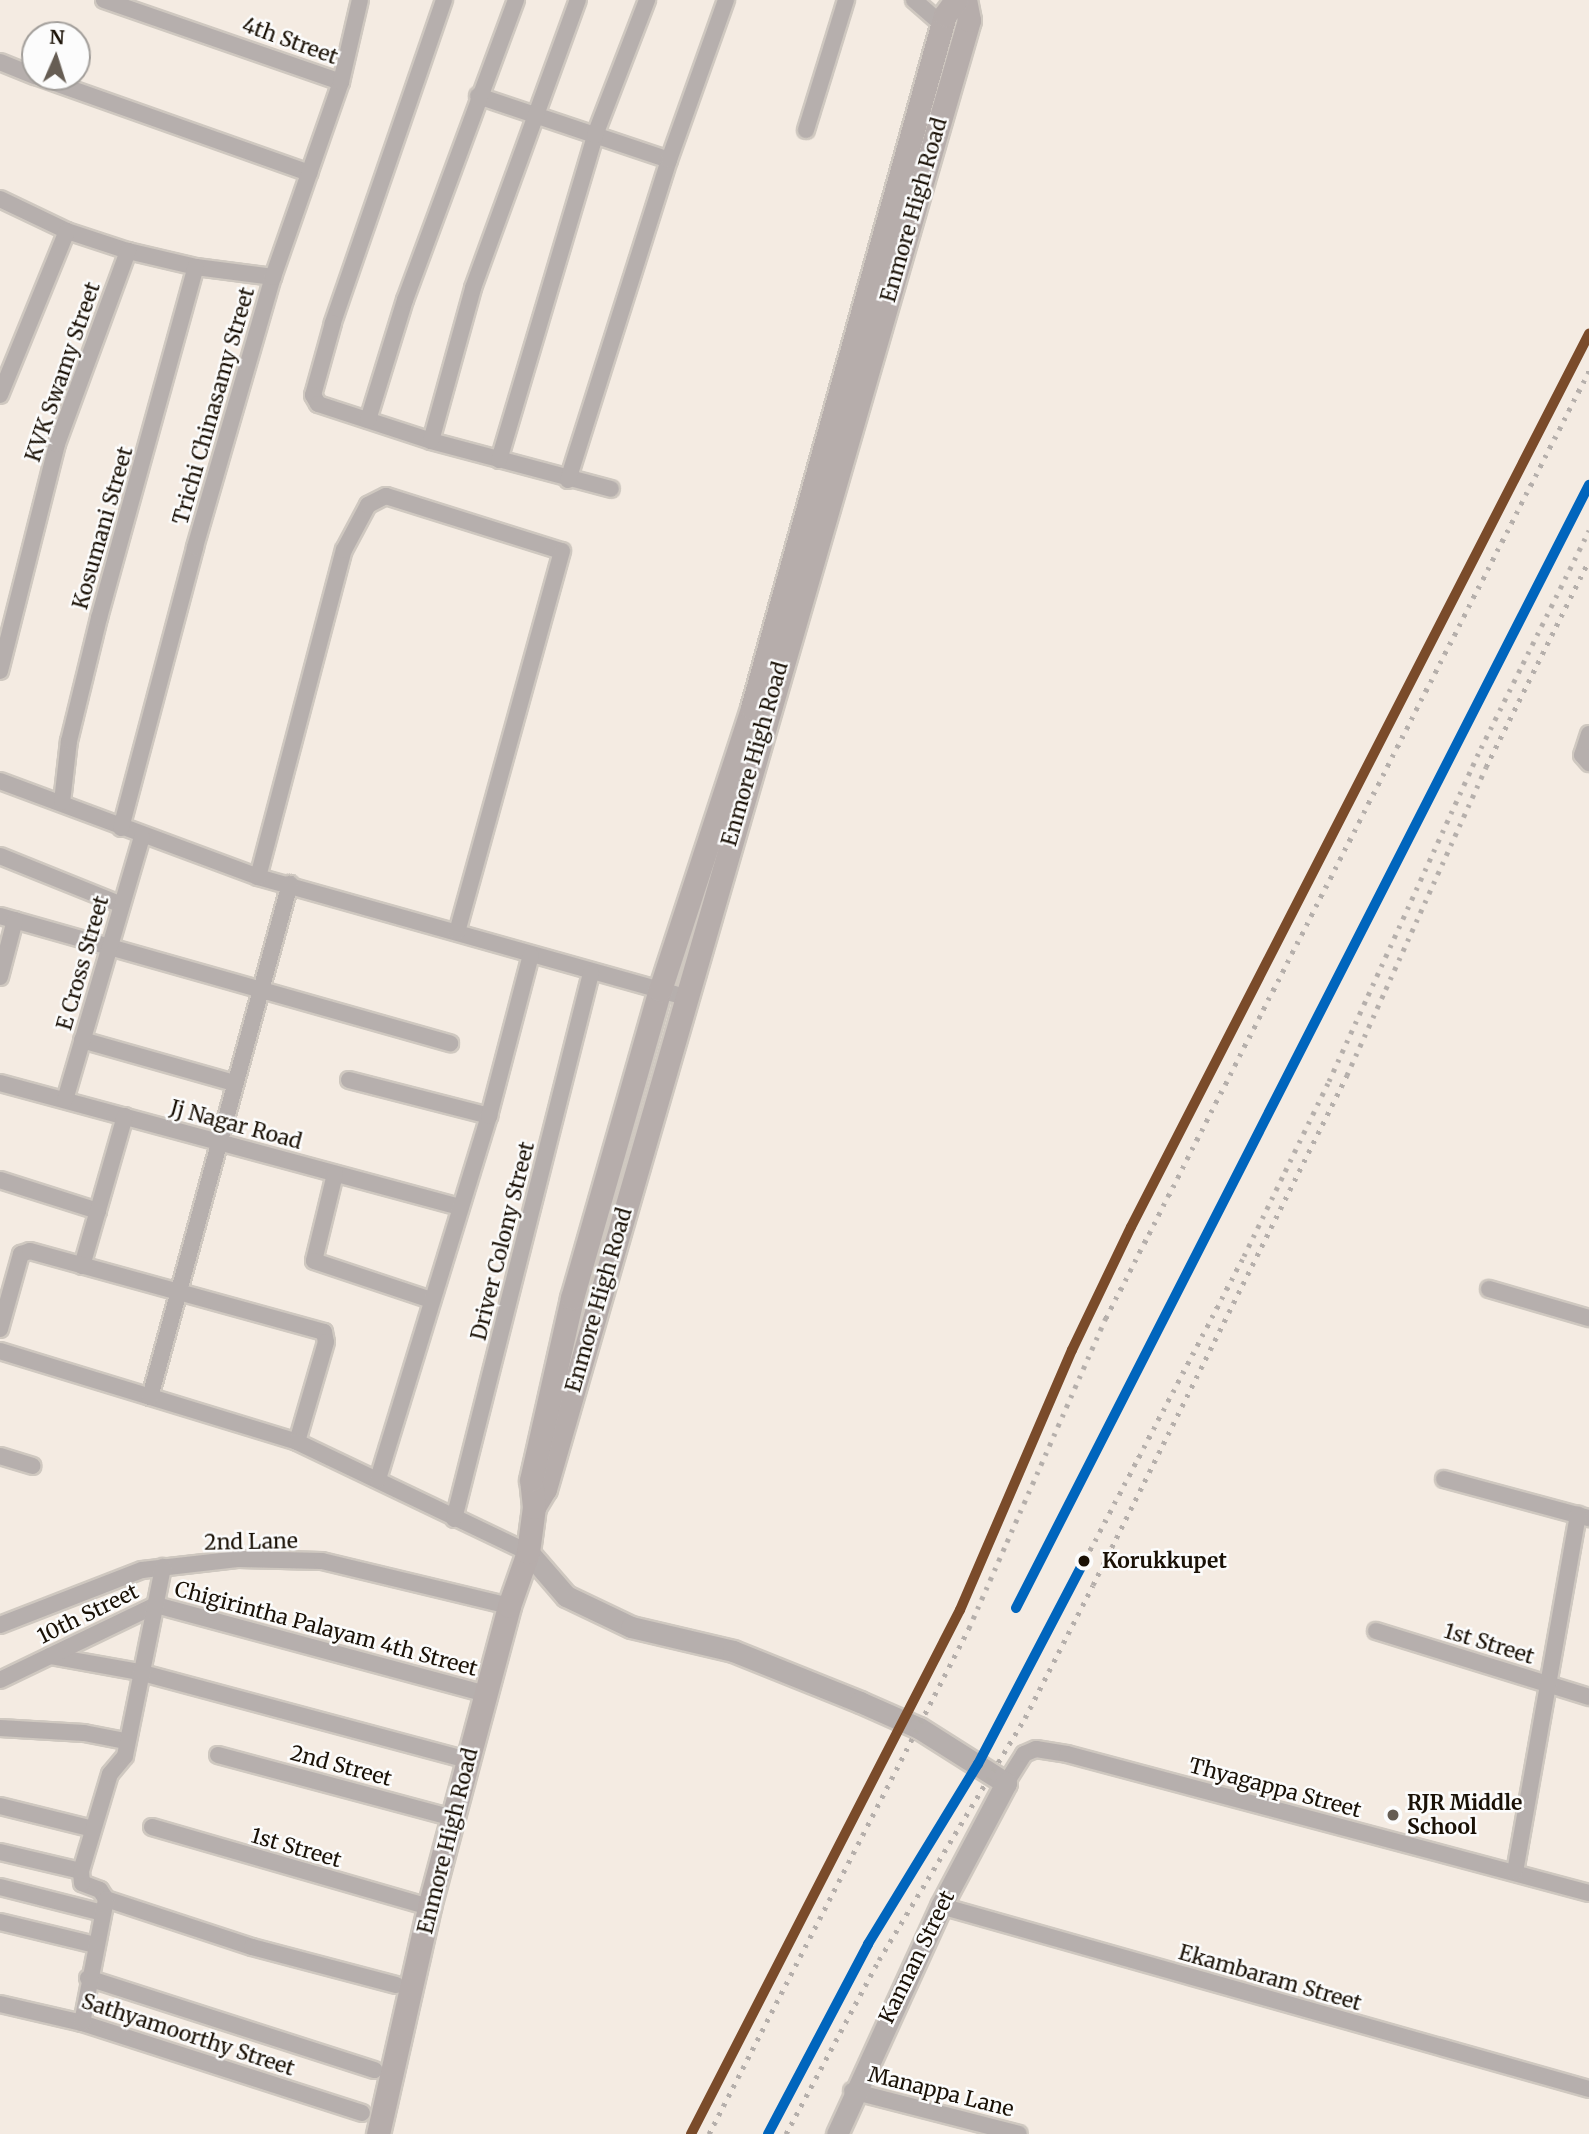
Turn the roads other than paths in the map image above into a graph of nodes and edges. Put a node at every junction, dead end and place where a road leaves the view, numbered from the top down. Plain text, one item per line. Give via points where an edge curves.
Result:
1 (104, 0) edge
2 (444, 0) edge
3 (516, 0) edge
4 (578, 0) edge
5 (647, 0) edge
6 (726, 0) edge
7 (846, 0) edge
8 (914, 0) edge
9 (956, 0) edge
10 (965, 0) edge
11 (355, 1) edge
12 (943, 25) junction
13 (0, 62) edge
14 (21, 70) edge
15 (341, 82) junction
16 (78, 91) edge
17 (478, 96) junction
18 (533, 116) junction
19 (806, 130) dead end
20 (595, 135) junction
21 (669, 160) junction
22 (309, 173) junction
23 (0, 200) edge
24 (68, 231) junction
25 (128, 251) junction
26 (196, 267) junction
27 (273, 277) junction
28 (0, 395) edge
29 (368, 420) junction
30 (431, 441) junction
31 (499, 460) junction
32 (568, 480) junction
33 (611, 489) dead end
34 (0, 671) edge
35 (1589, 734) edge
36 (1589, 763) edge
37 (0, 781) edge
38 (62, 802) junction
39 (121, 828) junction
40 (142, 837) junction
41 (0, 856) edge
42 (258, 877) junction
43 (290, 884) junction
44 (122, 905) junction
45 (7, 918) edge
46 (457, 932) junction
47 (109, 949) junction
48 (531, 955) junction
49 (591, 973) junction
50 (0, 977) edge
51 (660, 990) junction
52 (261, 992) junction
53 (684, 998) junction
54 (82, 1040) junction
55 (450, 1044) dead end
56 (349, 1080) dead end
57 (0, 1083) edge
58 (234, 1083) junction
59 (65, 1100) junction
60 (125, 1116) junction
61 (489, 1116) junction
62 (217, 1141) junction
63 (335, 1174) junction
64 (0, 1180) edge
65 (461, 1207) junction
66 (98, 1211) junction
67 (82, 1266) junction
68 (1489, 1289) dead end
69 (177, 1291) junction
70 (431, 1300) junction
71 (1589, 1318) edge
72 (0, 1329) edge
73 (0, 1351) edge
74 (150, 1397) junction
75 (297, 1442) junction
76 (0, 1456) edge
77 (32, 1466) dead end
78 (377, 1479) junction
79 (1444, 1479) dead end
80 (534, 1507) junction
81 (1584, 1517) edge
82 (454, 1519) junction
83 (528, 1552) junction
84 (163, 1567) junction
85 (156, 1605) junction
86 (509, 1606) junction
87 (0, 1625) edge
88 (1376, 1631) dead end
89 (50, 1656) junction
90 (139, 1672) junction
91 (0, 1680) edge
92 (1546, 1684) junction
93 (485, 1694) junction
94 (1589, 1697) edge
95 (0, 1728) edge
96 (125, 1741) junction
97 (218, 1755) dead end
98 (467, 1760) junction
99 (1006, 1783) junction
100 (0, 1806) edge
101 (453, 1818) junction
102 (152, 1827) dead end
103 (93, 1829) junction
104 (0, 1852) edge
105 (80, 1871) junction
106 (1515, 1872) junction
107 (0, 1887) edge
108 (1589, 1893) edge
109 (104, 1906) junction
110 (940, 1906) junction
111 (429, 1907) junction
112 (0, 1922) edge
113 (96, 1945) junction
114 (88, 1978) junction
115 (396, 1985) dead end
116 (0, 2004) edge
117 (82, 2023) junction
118 (375, 2070) dead end
119 (1589, 2089) edge
120 (852, 2091) junction
121 (362, 2113) dead end
122 (378, 2134) edge
123 (836, 2134) edge
124 (1019, 2134) edge

1 - 15 street, 4th Street
2 - 29 street via 313,388 318,404
3 - 17 street
4 - 18 street
5 - 20 street
6 - 21 street
7 - 19 street
8 - 12 street
9 - 12 main road, Enmore High Road
10 - 53 main road, Enmore High Road via 969,20
11 - 15 street, Trichi Chinasamy Street
12 - 51 main road, Enmore High Road via 752,708
13 - 14 street
15 - 22 street, Trichi Chinasamy Street
16 - 22 street
17 - 18 street
17 - 29 street via 405,300
18 - 20 street
18 - 30 street via 473,288
20 - 21 street
20 - 31 street
21 - 32 street
22 - 27 street, Trichi Chinasamy Street
23 - 24 street
24 - 25 street
24 - 28 street
25 - 26 street
25 - 34 street, KVK Swamy Street via 57,444
26 - 27 street
26 - 38 street, Kosumani Street via 99,618 69,741
27 - 39 street, Trichi Chinasamy Street
29 - 30 street
30 - 31 street
31 - 32 street
32 - 33 street
35 - 36 street via 1582,755
37 - 38 street
38 - 39 street
39 - 40 street
40 - 42 street
40 - 44 street, E Cross Street
41 - 44 street
42 - 43 street
42 - 46 street via 344,550 368,505 386,496 562,551
43 - 46 street
43 - 52 street
44 - 47 street, E Cross Street
45 - 47 street
45 - 50 street
46 - 48 street
47 - 52 street
47 - 54 street, E Cross Street
48 - 49 street
48 - 61 street
49 - 51 street
49 - 82 street, Driver Colony Street
51 - 53 street
51 - 80 main road, Enmore High Road via 572,1298 531,1480
52 - 55 street
52 - 58 street
53 - 80 main road, Enmore High Road via 545,1489
54 - 58 street
54 - 59 street, E Cross Street
56 - 61 street
57 - 59 street, Jj Nagar Road
58 - 62 street
59 - 60 street, Jj Nagar Road
60 - 62 street, Jj Nagar Road
60 - 66 street
61 - 65 street
62 - 63 street, Jj Nagar Road
62 - 69 street
63 - 65 street, Jj Nagar Road
63 - 70 street via 314,1261
64 - 66 street
65 - 70 street
66 - 67 street
67 - 69 street
67 - 72 street via 24,1251
68 - 71 street
69 - 74 street
69 - 75 street via 326,1333
70 - 78 street
73 - 74 street
74 - 75 street
75 - 78 street
76 - 77 street
78 - 82 street
79 - 81 street
80 - 83 main road, Enmore High Road
81 - 92 street
82 - 83 street
83 - 86 main road, Enmore High Road
83 - 99 street via 566,1596 631,1627 733,1651 860,1702 919,1728
84 - 85 street
84 - 86 street, 2nd Lane via 239,1559 322,1562
84 - 87 street, 2nd Lane via 142,1570
85 - 89 street, 10th Street
85 - 90 street
85 - 93 street, Chigirintha Palayam 4th Street
86 - 93 main road, Enmore High Road
88 - 92 street, 1st Street
89 - 90 street
89 - 91 street, 10th Street
90 - 96 street
90 - 98 street
92 - 94 street, 1st Street
92 - 106 street
93 - 98 main road, Enmore High Road
95 - 96 street
96 - 103 street via 125,1756 110,1774
97 - 101 street, 2nd Street
98 - 101 main road, Enmore High Road
99 - 106 street, Thyagappa Street via 1024,1754 1036,1749
99 - 110 street, Kannan Street
100 - 103 street
101 - 111 main road, Enmore High Road
102 - 111 street, 1st Street
103 - 105 street
104 - 105 street
105 - 109 street via 82,1883 100,1890
106 - 108 street, Thyagappa Street
107 - 109 street
109 - 113 street
109 - 115 street
110 - 119 street, Ekambaram Street
110 - 120 street, Kannan Street
111 - 122 main road, Enmore High Road via 418,1974
112 - 113 street
113 - 114 street
114 - 117 street
114 - 118 street
116 - 117 street, Sathyamoorthy Street
117 - 121 street, Sathyamoorthy Street
120 - 123 street, Kannan Street
120 - 124 street, Manappa Lane

